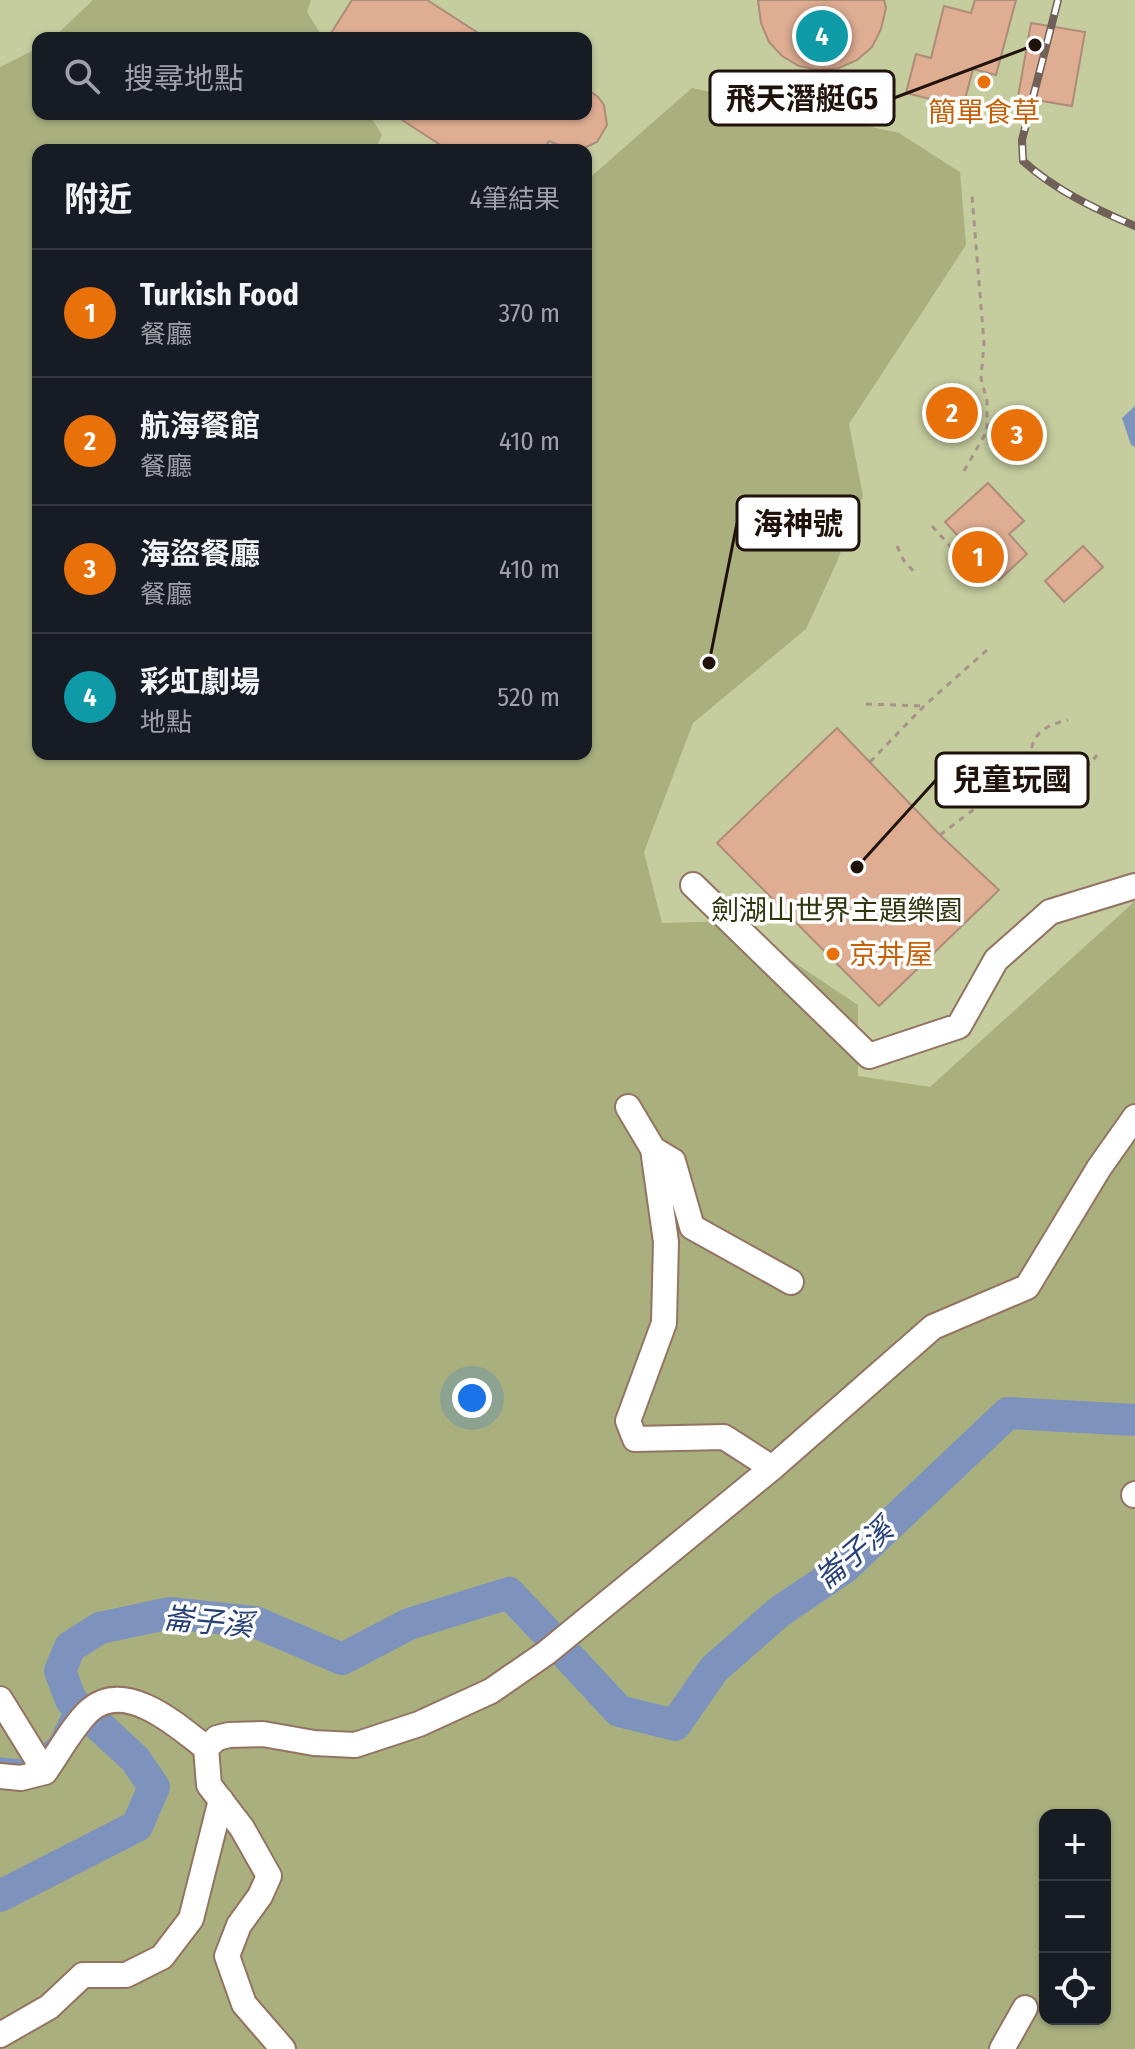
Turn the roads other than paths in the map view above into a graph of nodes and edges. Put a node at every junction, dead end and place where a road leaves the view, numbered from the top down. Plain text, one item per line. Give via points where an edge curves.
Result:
1 (693, 885) dead end
2 (1135, 886) edge
3 (628, 1107) dead end
4 (1135, 1117) edge
5 (653, 1149) junction
6 (791, 1282) dead end
7 (772, 1468) junction
8 (0, 1699) edge
9 (206, 1748) junction
10 (45, 1772) junction
11 (0, 1776) edge
12 (221, 1800) junction
13 (1025, 2008) dead end
14 (0, 2035) edge
15 (283, 2049) edge
16 (1002, 2049) edge

1 - 2 lane via 869,1056 959,1026 996,960 1050,912
3 - 5 lane
4 - 7 lane via 1027,1287 933,1327
5 - 6 lane via 673,1161 692,1227
5 - 7 lane via 666,1242 664,1323 628,1421 635,1439 724,1437
7 - 9 lane via 546,1653 491,1691 419,1724 355,1745 252,1734 217,1738
8 - 10 lane
9 - 10 lane via 162,1713 118,1699 91,1709
9 - 12 lane via 209,1785
10 - 11 lane
12 - 14 lane via 191,1919 162,1957 126,1975 83,1975 49,2007
12 - 15 lane via 269,1876 227,1956 244,2004
13 - 16 lane

